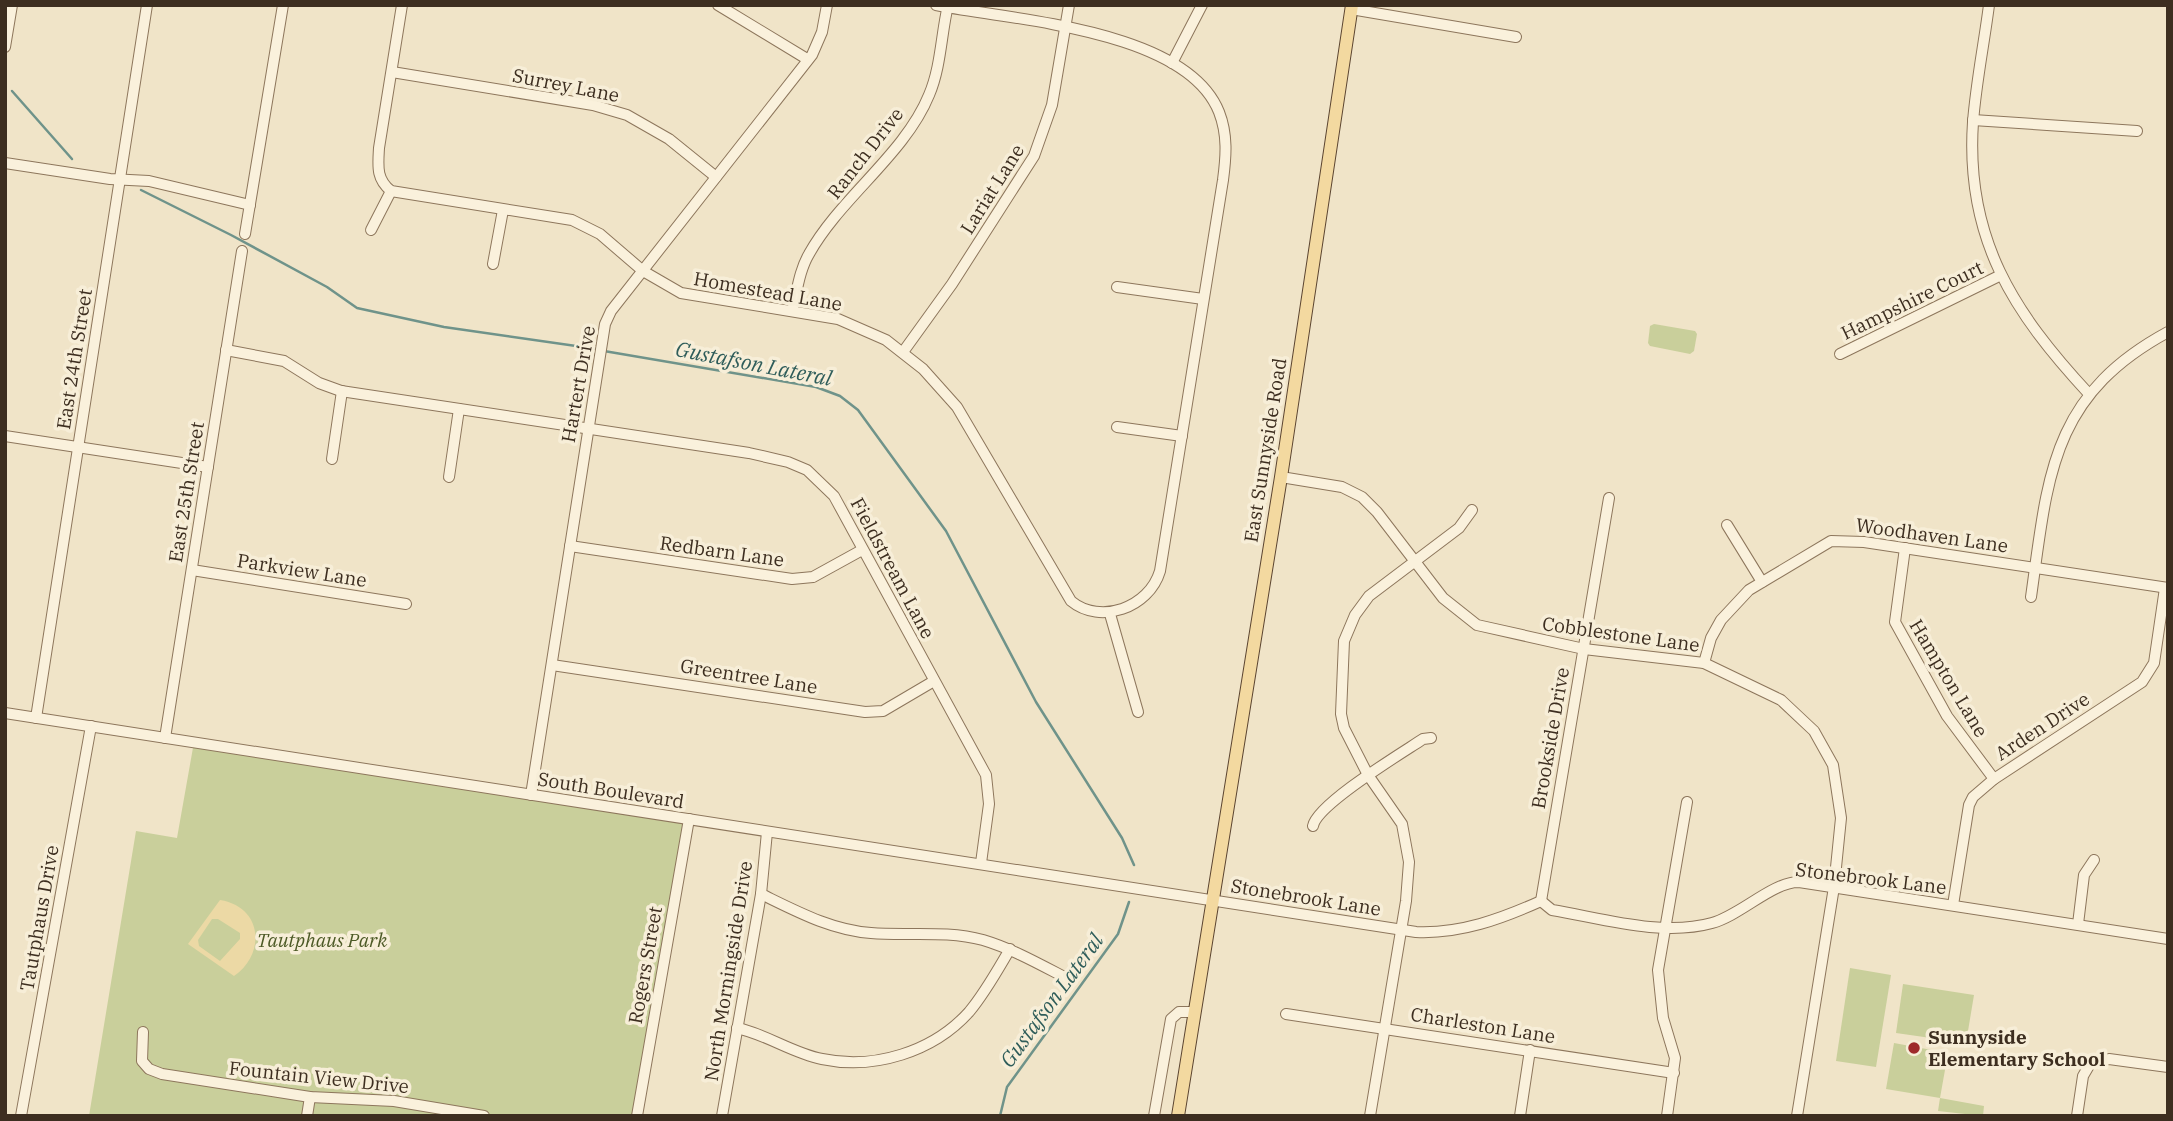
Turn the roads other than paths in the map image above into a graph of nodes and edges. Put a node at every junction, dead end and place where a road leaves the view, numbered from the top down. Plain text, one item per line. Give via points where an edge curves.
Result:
1 (12, 5) edge
2 (147, 5) edge
3 (283, 5) edge
4 (402, 5) edge
5 (718, 5) edge
6 (828, 5) edge
7 (1069, 5) edge
8 (1202, 5) edge
9 (1989, 5) edge
10 (943, 6) edge
11 (1352, 7) edge
12 (1066, 26) junction
13 (1516, 37) dead end
14 (5, 47) edge
15 (807, 60) junction
16 (1172, 64) junction
17 (392, 72) junction
18 (1973, 120) junction
19 (2137, 131) dead end
20 (5, 163) edge
21 (716, 177) junction
22 (119, 180) junction
23 (391, 191) junction
24 (250, 205) junction
25 (503, 210) junction
26 (371, 230) dead end
27 (245, 234) dead end
28 (242, 251) dead end
29 (494, 264) dead end
30 (643, 271) junction
31 (2000, 276) junction
32 (1117, 287) dead end
33 (1203, 299) junction
34 (792, 311) junction
35 (2168, 332) edge
36 (226, 350) junction
37 (903, 352) junction
38 (1840, 354) dead end
39 (342, 391) junction
40 (2089, 394) junction
41 (459, 409) junction
42 (1117, 427) dead end
43 (587, 430) junction
44 (5, 436) edge
45 (1182, 436) junction
46 (78, 447) junction
47 (332, 459) dead end
48 (208, 467) junction
49 (449, 477) dead end
50 (1281, 478) junction
51 (1609, 498) dead end
52 (1472, 510) dead end
53 (1727, 525) dead end
54 (570, 547) junction
55 (1905, 548) junction
56 (862, 550) junction
57 (1416, 560) junction
58 (2035, 568) junction
59 (192, 570) junction
60 (1762, 582) junction
61 (2166, 588) edge
62 (2031, 597) dead end
63 (406, 604) dead end
64 (1106, 614) junction
65 (1584, 649) junction
66 (1704, 663) junction
67 (552, 665) junction
68 (934, 681) junction
69 (1138, 712) dead end
70 (5, 713) edge
71 (36, 718) junction
72 (91, 726) junction
73 (165, 738) junction
74 (1431, 738) dead end
75 (1368, 775) junction
76 (1994, 779) junction
77 (531, 795) junction
78 (1687, 802) dead end
79 (689, 819) junction
80 (1313, 826) dead end
81 (767, 832) junction
82 (2094, 860) dead end
83 (981, 863) junction
84 (1834, 887) junction
85 (761, 894) junction
86 (1212, 900) junction
87 (1541, 901) junction
88 (1953, 905) junction
89 (2078, 924) junction
90 (1666, 926) junction
91 (1400, 930) junction
92 (2168, 939) edge
93 (1010, 949) junction
94 (1070, 980) dead end
95 (1195, 1012) junction
96 (1286, 1014) dead end
97 (1384, 1027) junction
98 (737, 1028) junction
99 (143, 1032) dead end
100 (1530, 1050) junction
101 (2168, 1067) edge
102 (1674, 1073) junction
103 (310, 1097) junction
104 (21, 1116) edge
105 (307, 1116) edge
106 (484, 1116) edge
107 (637, 1116) edge
108 (722, 1116) edge
109 (1154, 1116) edge
110 (1178, 1116) edge
111 (1370, 1116) edge
112 (1520, 1116) edge
113 (1667, 1116) edge
114 (1797, 1116) edge
115 (2077, 1116) edge

1 - 14 street
2 - 22 street, East 24th Street
3 - 24 street
4 - 17 street
5 - 15 street
6 - 15 street, Hartert Drive via 822,32
7 - 12 street, Lariat Lane
8 - 16 street
9 - 18 street
10 - 12 street
10 - 34 street, Ranch Drive via 939,65 929,95 901,138 814,245 802,267
11 - 13 street
11 - 50 main road, East Sunnyside Road
12 - 16 street via 1135,47
12 - 37 street, Lariat Lane via 1052,105 1034,156
15 - 21 street, Hartert Drive
16 - 33 street via 1205,88 1225,133 1223,180
17 - 21 street, Surrey Lane via 593,105 627,115 669,139
17 - 23 street via 378,171
18 - 19 street
18 - 31 street via 1975,187
20 - 22 street
21 - 30 street, Hartert Drive
22 - 24 street via 149,181
22 - 46 street, East 24th Street
23 - 25 street, Homestead Lane
23 - 26 street
24 - 27 street
25 - 29 street
25 - 30 street, Homestead Lane via 572,220 589,227
28 - 36 street, East 25th Street
30 - 34 street, Homestead Lane via 681,293
30 - 43 street, Hartert Drive via 611,311 599,349
31 - 38 street, Hampshire Court
31 - 40 street via 2045,344
32 - 33 street
33 - 45 street
34 - 37 street, Homestead Lane via 838,319 870,331
35 - 40 street via 2121,361
36 - 39 street, Fieldstream Lane via 284,361
36 - 48 street, East 25th Street
37 - 64 street, Homestead Lane via 957,407 1071,601 1086,611
39 - 41 street, Fieldstream Lane
39 - 47 street
40 - 58 street via 2068,426 2052,466
41 - 43 street, Fieldstream Lane
41 - 49 street
42 - 45 street
43 - 54 street, Hartert Drive
43 - 56 street, Fieldstream Lane via 788,462 814,475 834,496
44 - 46 street
45 - 64 street via 1157,580 1143,596
46 - 48 street
46 - 71 street, East 24th Street
48 - 59 street, East 25th Street
50 - 57 street, Cobblestone Lane via 1342,487 1362,497
50 - 86 main road, East Sunnyside Road
51 - 65 street, Brookside Drive
52 - 57 street via 1459,528
53 - 60 street
54 - 56 street, Redbarn Lane via 792,579 813,578
54 - 67 street, Hartert Drive
55 - 58 street, Woodhaven Lane
55 - 60 street, Woodhaven Lane via 1831,541
55 - 76 street, Hampton Lane via 1895,622 1947,716
56 - 68 street, Fieldstream Lane
57 - 65 street, Cobblestone Lane via 1443,598 1477,625
57 - 75 street via 1369,596 1344,641 1341,714 1349,744
58 - 61 street, Woodhaven Lane
58 - 62 street
59 - 63 street, Parkview Lane
59 - 73 street, East 25th Street
60 - 66 street, Woodhaven Lane via 1731,606 1711,638
61 - 76 street, Arden Drive via 2150,674
64 - 69 street
65 - 66 street, Cobblestone Lane
65 - 87 street, Brookside Drive
66 - 84 street, Cobblestone Lane via 1781,700 1808,723 1828,752 1840,798
67 - 68 street, Greentree Lane via 865,712 883,711
67 - 77 street, Hartert Drive
68 - 83 street, Fieldstream Lane via 989,788
70 - 71 street, South Boulevard
71 - 72 street, South Boulevard
72 - 73 street, South Boulevard
72 - 104 street, Tautphaus Drive
73 - 77 street, South Boulevard
74 - 75 street
75 - 80 street via 1320,813
75 - 91 street via 1405,833 1409,862
76 - 88 street, Arden Drive via 1969,805
77 - 79 street, South Boulevard
78 - 90 street
79 - 81 street, South Boulevard
79 - 107 street, Rogers Street
81 - 83 street, South Boulevard
81 - 85 street, North Morningside Drive
82 - 89 street via 2084,875
83 - 86 street, South Boulevard
84 - 88 street, Stonebrook Lane
84 - 90 street, Stonebrook Lane via 1791,882 1741,912 1712,923
84 - 114 street, Cobblestone Lane
85 - 93 street via 849,930 955,935
85 - 98 street, North Morningside Drive
86 - 91 street, Stonebrook Lane
86 - 95 main road, East Sunnyside Road
87 - 90 street, Stonebrook Lane via 1552,910
87 - 91 street, Stonebrook Lane via 1455,931
88 - 89 street, Stonebrook Lane
89 - 92 street, Stonebrook Lane
90 - 102 street via 1658,986 1673,1046
91 - 97 street
93 - 94 street
93 - 98 street via 982,996 951,1029 881,1061 822,1059
95 - 109 street via 1179,1012 1171,1019
95 - 110 main road, East Sunnyside Road
96 - 97 street, Charleston Lane
97 - 100 street, Charleston Lane
97 - 111 street
98 - 108 street, North Morningside Drive
99 - 103 street, Fountain View Drive via 142,1061 149,1069
100 - 102 street, Charleston Lane
100 - 112 street
101 - 115 street via 2109,1059 2090,1065 2083,1076
102 - 113 street
103 - 105 street
103 - 106 street, Fountain View Drive via 394,1101

